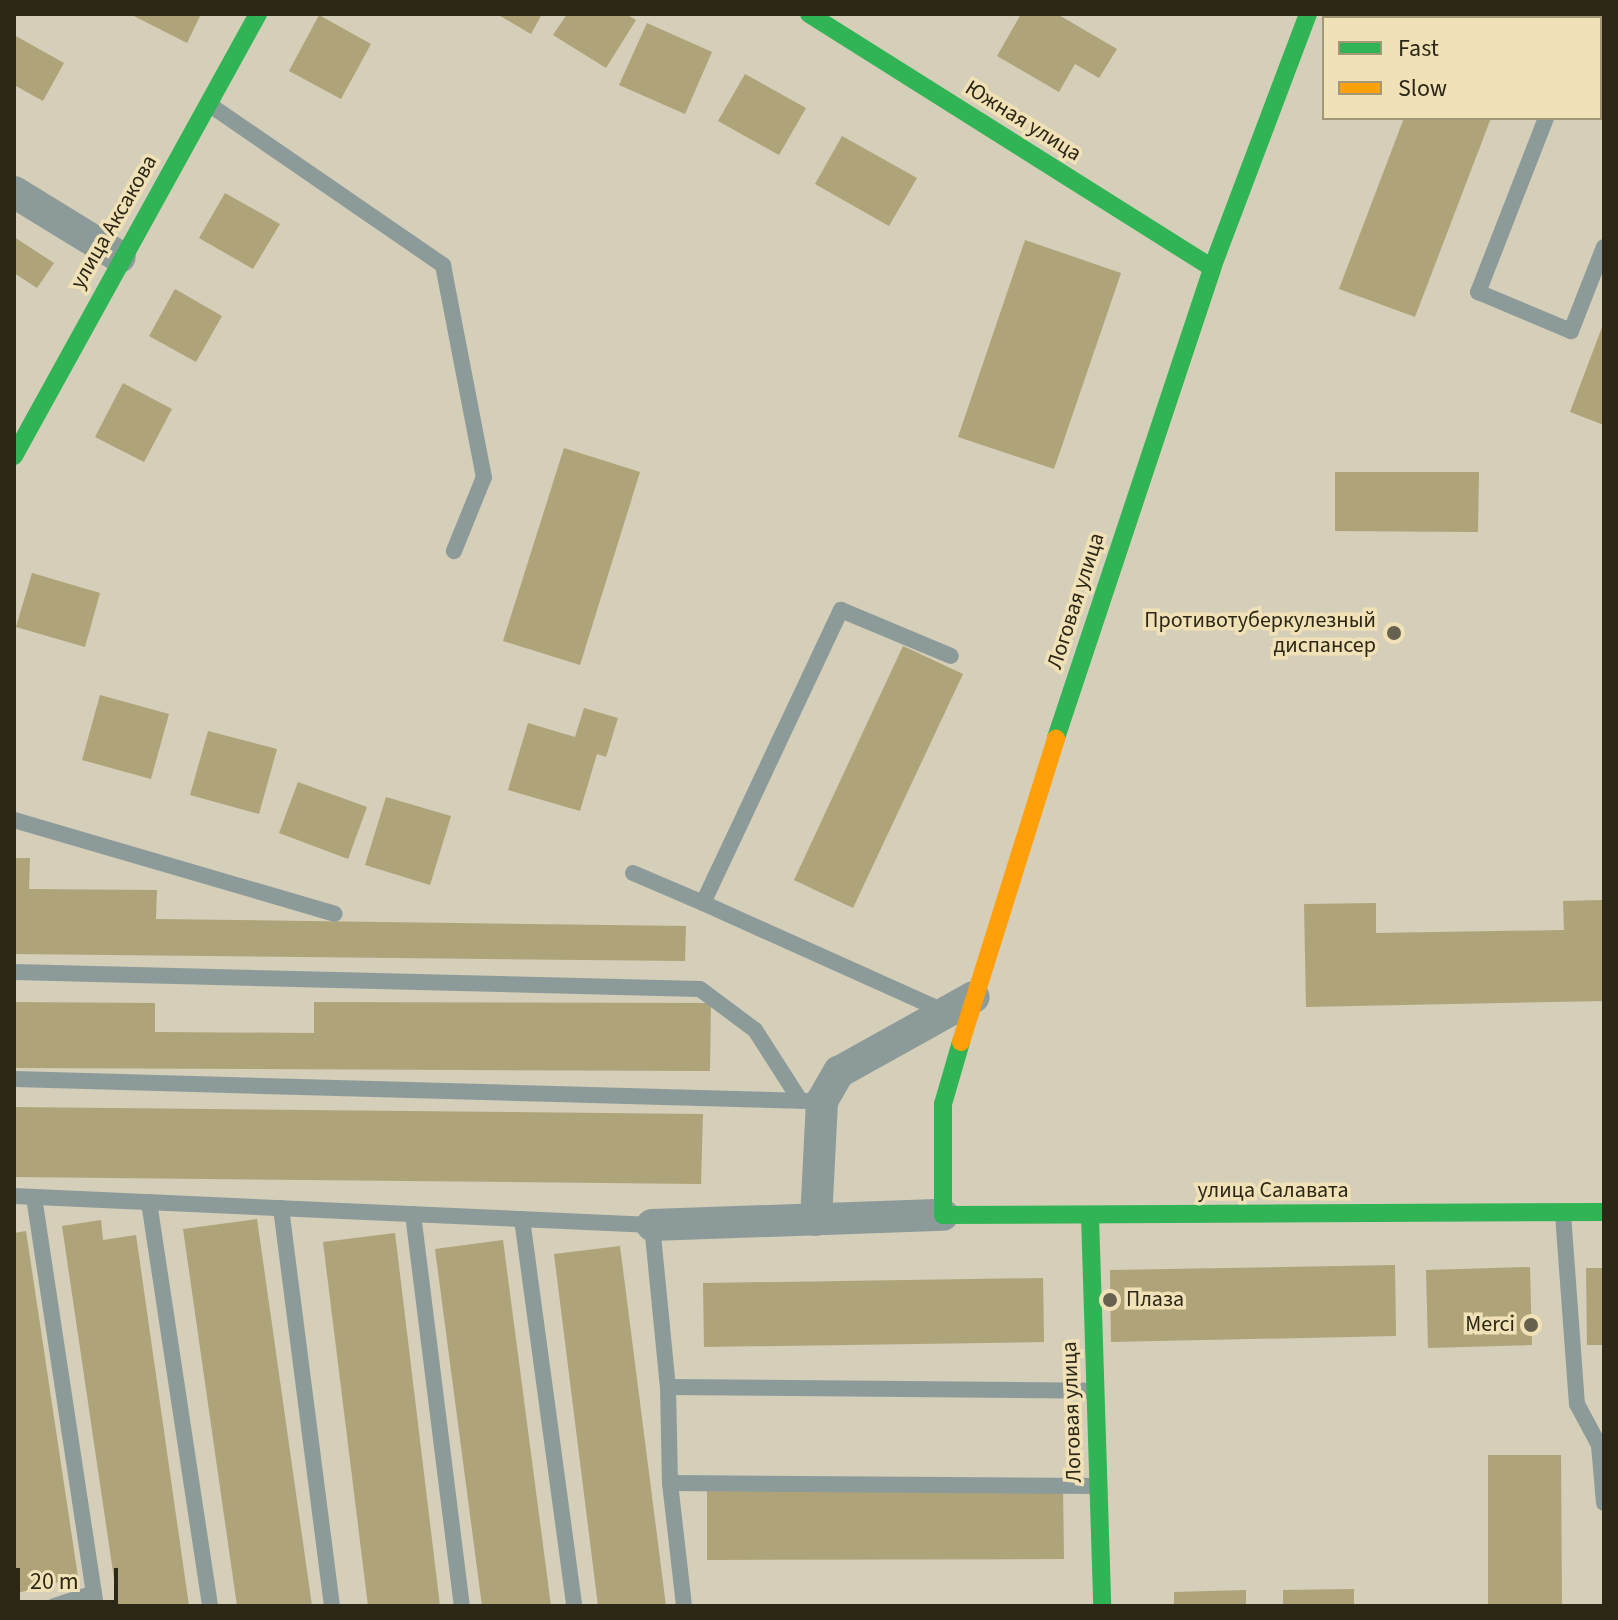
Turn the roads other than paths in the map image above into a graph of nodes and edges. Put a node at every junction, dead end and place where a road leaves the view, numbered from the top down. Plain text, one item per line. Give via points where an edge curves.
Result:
1 (258, 14) edge
2 (809, 14) edge
3 (1308, 14) edge
4 (209, 104) junction
5 (1545, 120) edge
6 (14, 192) edge
7 (1604, 247) edge
8 (120, 257) junction
9 (1212, 268) junction
10 (14, 456) edge
11 (454, 551) dead end
12 (951, 656) dead end
13 (14, 820) edge
14 (633, 873) dead end
15 (703, 903) junction
16 (335, 914) dead end
17 (14, 972) edge
18 (960, 1004) junction
19 (14, 1079) edge
20 (811, 1101) junction
21 (14, 1196) edge
22 (34, 1197) junction
23 (149, 1202) junction
24 (281, 1208) junction
25 (1563, 1212) junction
26 (1604, 1212) edge
27 (413, 1214) junction
28 (943, 1215) junction
29 (1090, 1216) junction
30 (522, 1219) junction
31 (816, 1220) junction
32 (652, 1225) junction
33 (668, 1387) junction
34 (1095, 1391) junction
35 (670, 1483) junction
36 (1099, 1486) junction
37 (1604, 1503) edge
38 (95, 1600) edge
39 (54, 1606) edge
40 (210, 1606) edge
41 (332, 1606) edge
42 (462, 1606) edge
43 (574, 1606) edge
44 (684, 1606) edge
45 (1102, 1606) edge

1 - 4 street, улица Аксакова
2 - 9 street, Южная улица
3 - 9 street, Логовая улица
4 - 8 street, улица Аксакова
4 - 11 lane via 443,265 484,477
5 - 7 lane via 1478,292 1571,331
6 - 8 street
8 - 10 street, улица Аксакова
9 - 18 street, Логовая улица
12 - 15 lane via 841,610
13 - 16 lane
14 - 15 lane
15 - 18 lane
17 - 20 lane via 700,989 755,1030
18 - 20 street via 839,1072
18 - 28 street, Логовая улица via 943,1104
19 - 20 lane
20 - 31 street
21 - 22 lane
22 - 23 lane
22 - 38 lane
23 - 24 lane
23 - 40 lane
24 - 27 lane
24 - 41 lane
25 - 26 street, улица Салавата
25 - 29 street, улица Салавата
25 - 37 lane via 1577,1404 1599,1445
27 - 30 lane
27 - 42 lane
28 - 29 street, улица Салавата
28 - 31 street
29 - 34 street, Логовая улица
30 - 32 lane
30 - 43 lane
31 - 32 street
32 - 33 lane
33 - 34 lane
33 - 35 lane
34 - 36 street, Логовая улица
35 - 36 lane
35 - 44 lane
36 - 45 street, Логовая улица
38 - 39 lane

